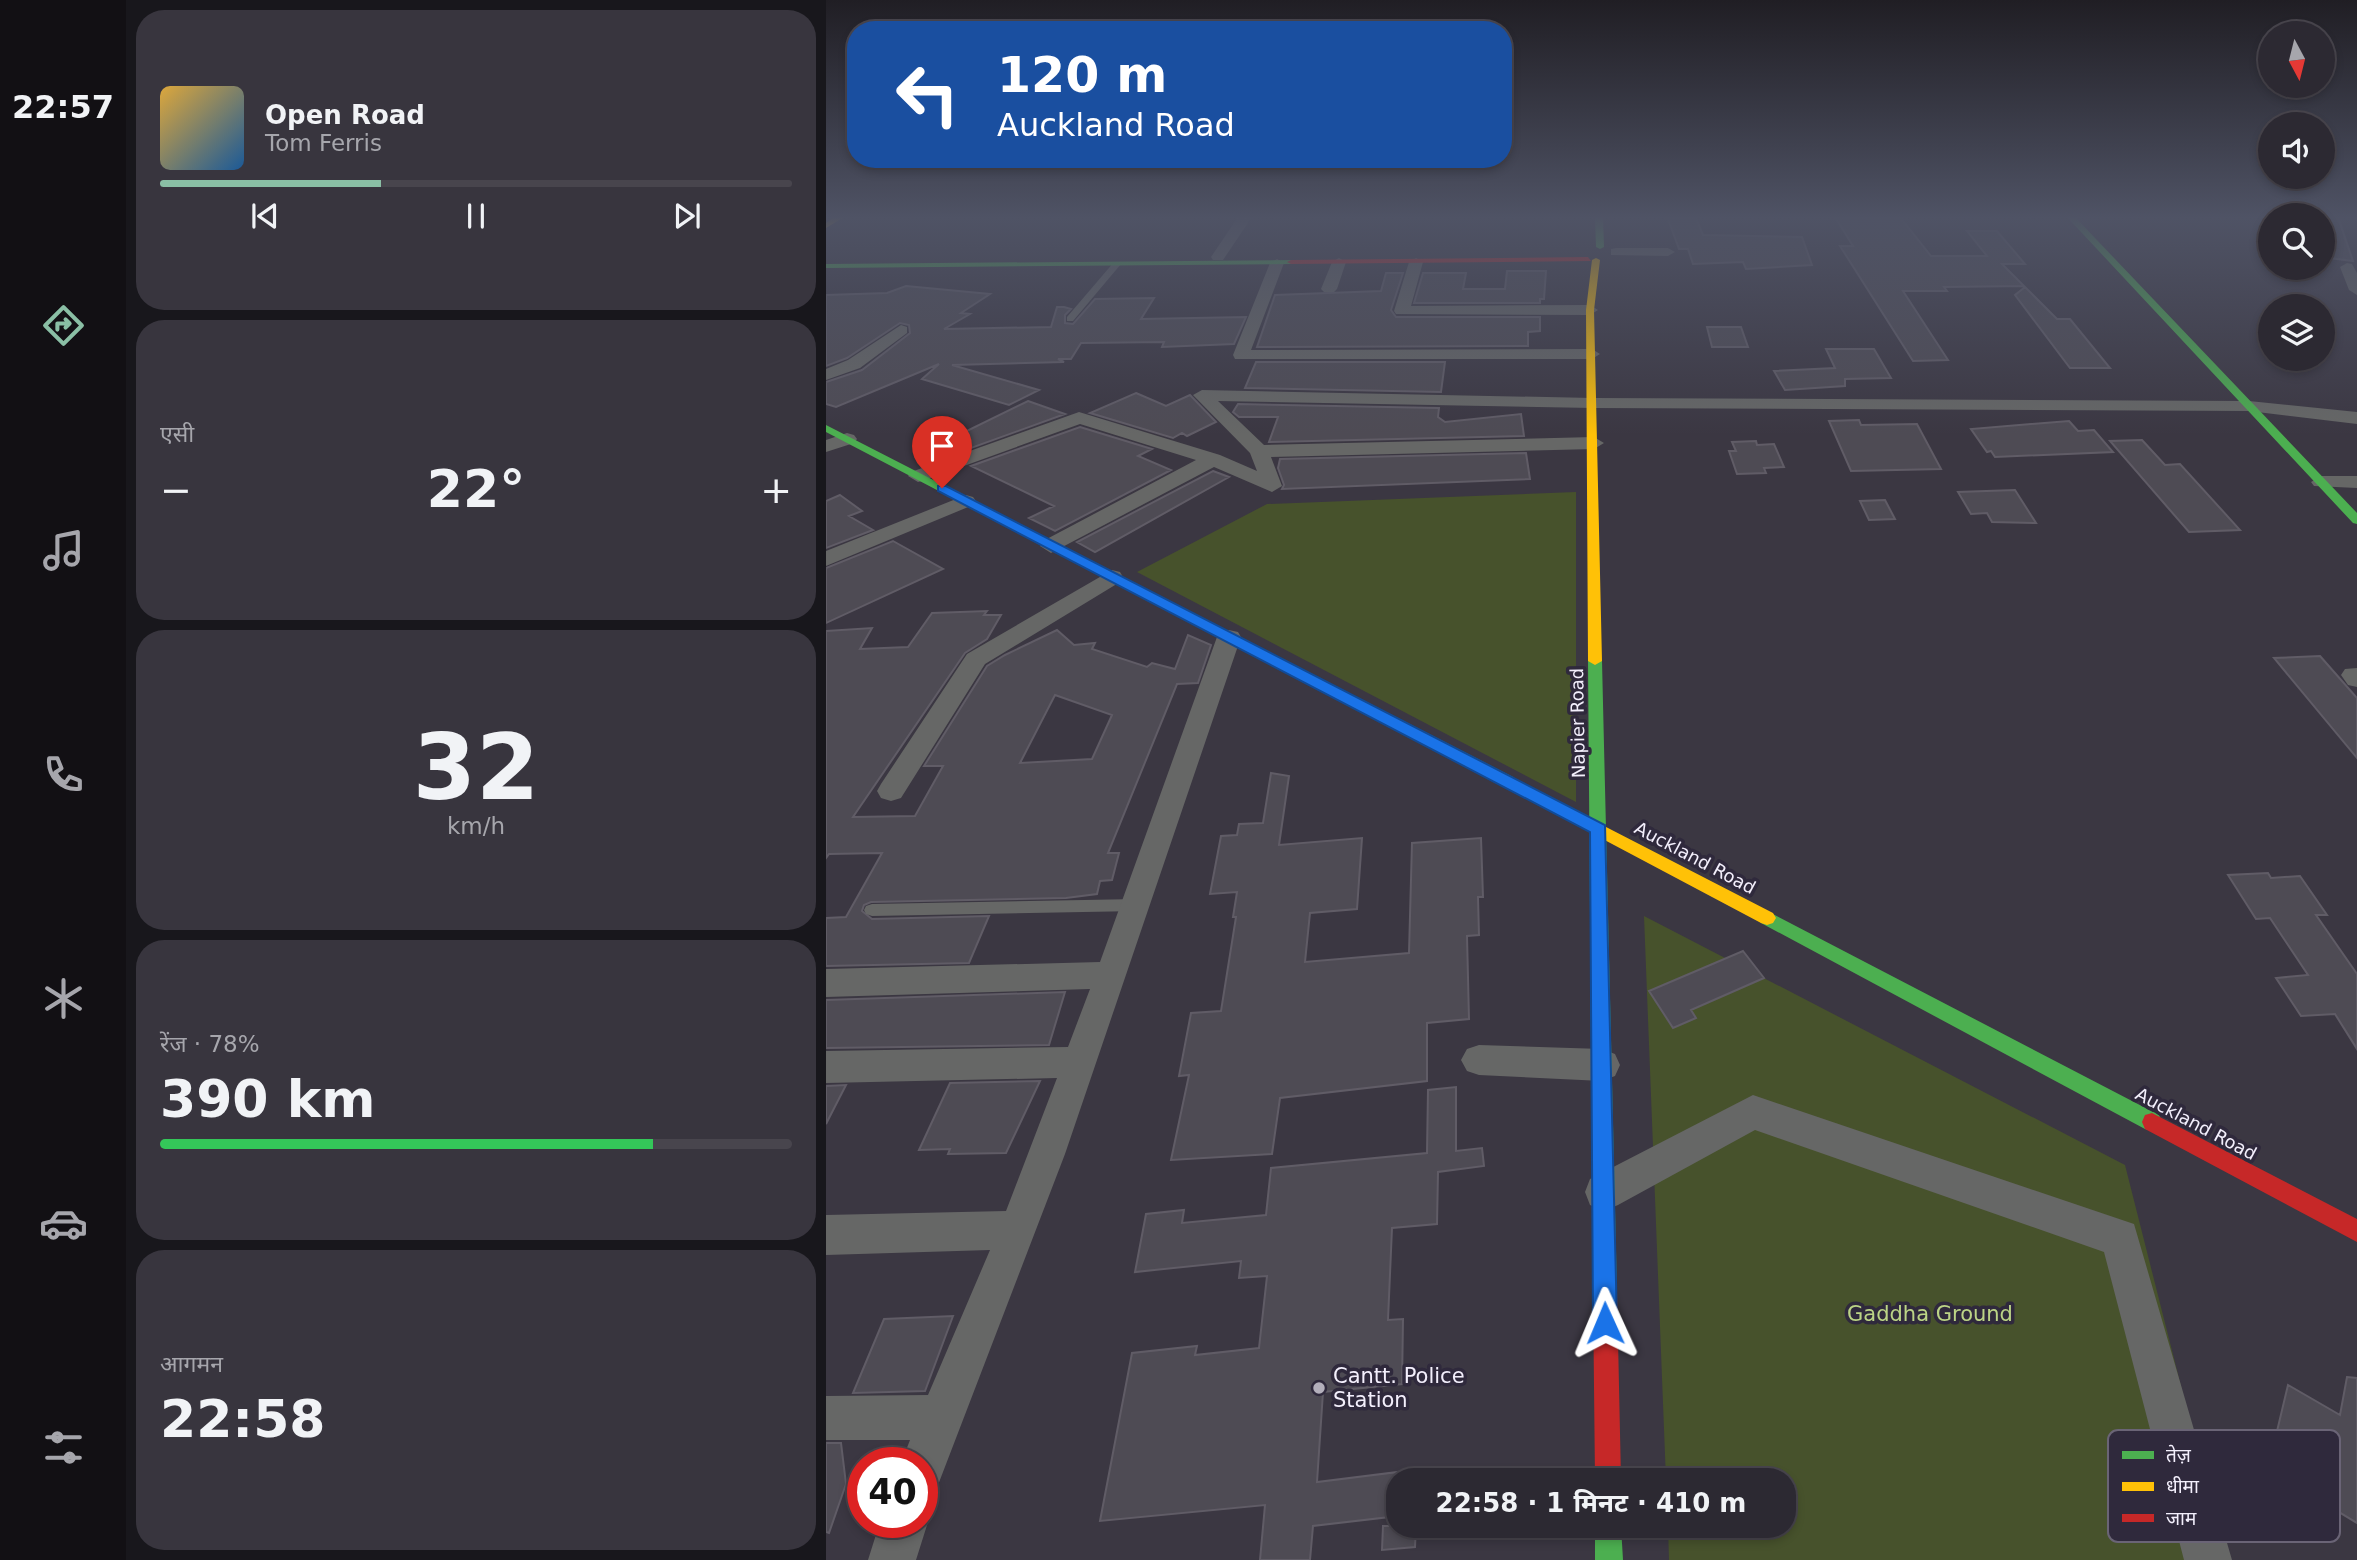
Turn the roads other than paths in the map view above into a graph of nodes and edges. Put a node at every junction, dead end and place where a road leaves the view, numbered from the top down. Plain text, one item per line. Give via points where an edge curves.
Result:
1 (1095, 290) edge
2 (1267, 290) edge
3 (1408, 290) edge
4 (1590, 290) edge
5 (2140, 290) edge
6 (1590, 310) junction
7 (1070, 319) dead end
8 (901, 330) dead end
9 (1592, 354) junction
10 (826, 375) edge
11 (1593, 403) junction
12 (2249, 406) junction
13 (2357, 418) edge
14 (826, 428) edge
15 (847, 439) junction
16 (1594, 443) junction
17 (826, 446) edge
18 (1259, 451) junction
19 (1213, 458) junction
20 (918, 476) junction
21 (2321, 482) junction
22 (2357, 482) edge
23 (965, 500) junction
24 (2357, 520) edge
25 (1051, 546) junction
26 (826, 559) edge
27 (1112, 577) junction
28 (1229, 638) junction
29 (891, 791) dead end
30 (1599, 829) junction
31 (1138, 905) junction
32 (872, 910) dead end
33 (1112, 975) junction
34 (826, 982) edge
35 (1479, 1060) dead end
36 (1079, 1062) junction
37 (1602, 1065) junction
38 (826, 1067) edge
39 (1604, 1192) junction
40 (1018, 1230) junction
41 (2357, 1230) edge
42 (826, 1235) edge
43 (940, 1417) junction
44 (826, 1418) edge
45 (2172, 1430) edge
46 (930, 1447) edge
47 (1608, 1468) edge
48 (899, 1538) edge
49 (1608, 1538) edge
50 (2203, 1542) edge
51 (892, 1560) edge
52 (1609, 1560) edge
53 (2208, 1560) edge

1 - 7 lane
2 - 9 street via 1241,355
3 - 6 street via 1402,311
4 - 6 street, Napier Road
5 - 12 street
6 - 9 street, Napier Road
8 - 10 street via 854,364
9 - 11 street, Napier Road
11 - 12 street
11 - 16 street, Napier Road
11 - 18 street via 1202,395
12 - 13 street
12 - 21 street
14 - 15 street, Auckland Road
15 - 17 street
15 - 20 street, Auckland Road
16 - 18 street
16 - 30 street, Napier Road
18 - 19 street via 1272,486
19 - 20 street via 1079,418
19 - 25 street
20 - 23 street, Auckland Road
21 - 22 street
21 - 24 street
23 - 25 street, Auckland Road
23 - 26 street
25 - 27 street, Auckland Road
27 - 28 street, Auckland Road
27 - 29 street via 976,659
28 - 30 street, Auckland Road
28 - 31 street
30 - 37 street, Napier Road
30 - 41 street, Auckland Road
31 - 32 lane
31 - 33 street
33 - 34 street
33 - 36 street
35 - 37 street
36 - 38 street
36 - 40 street
37 - 39 street, Napier Road
39 - 45 street via 1753,1112 2120,1238
39 - 47 street, Napier Road
40 - 42 street
40 - 43 street
43 - 44 street
43 - 46 street
48 - 51 street
49 - 52 street
50 - 53 street

